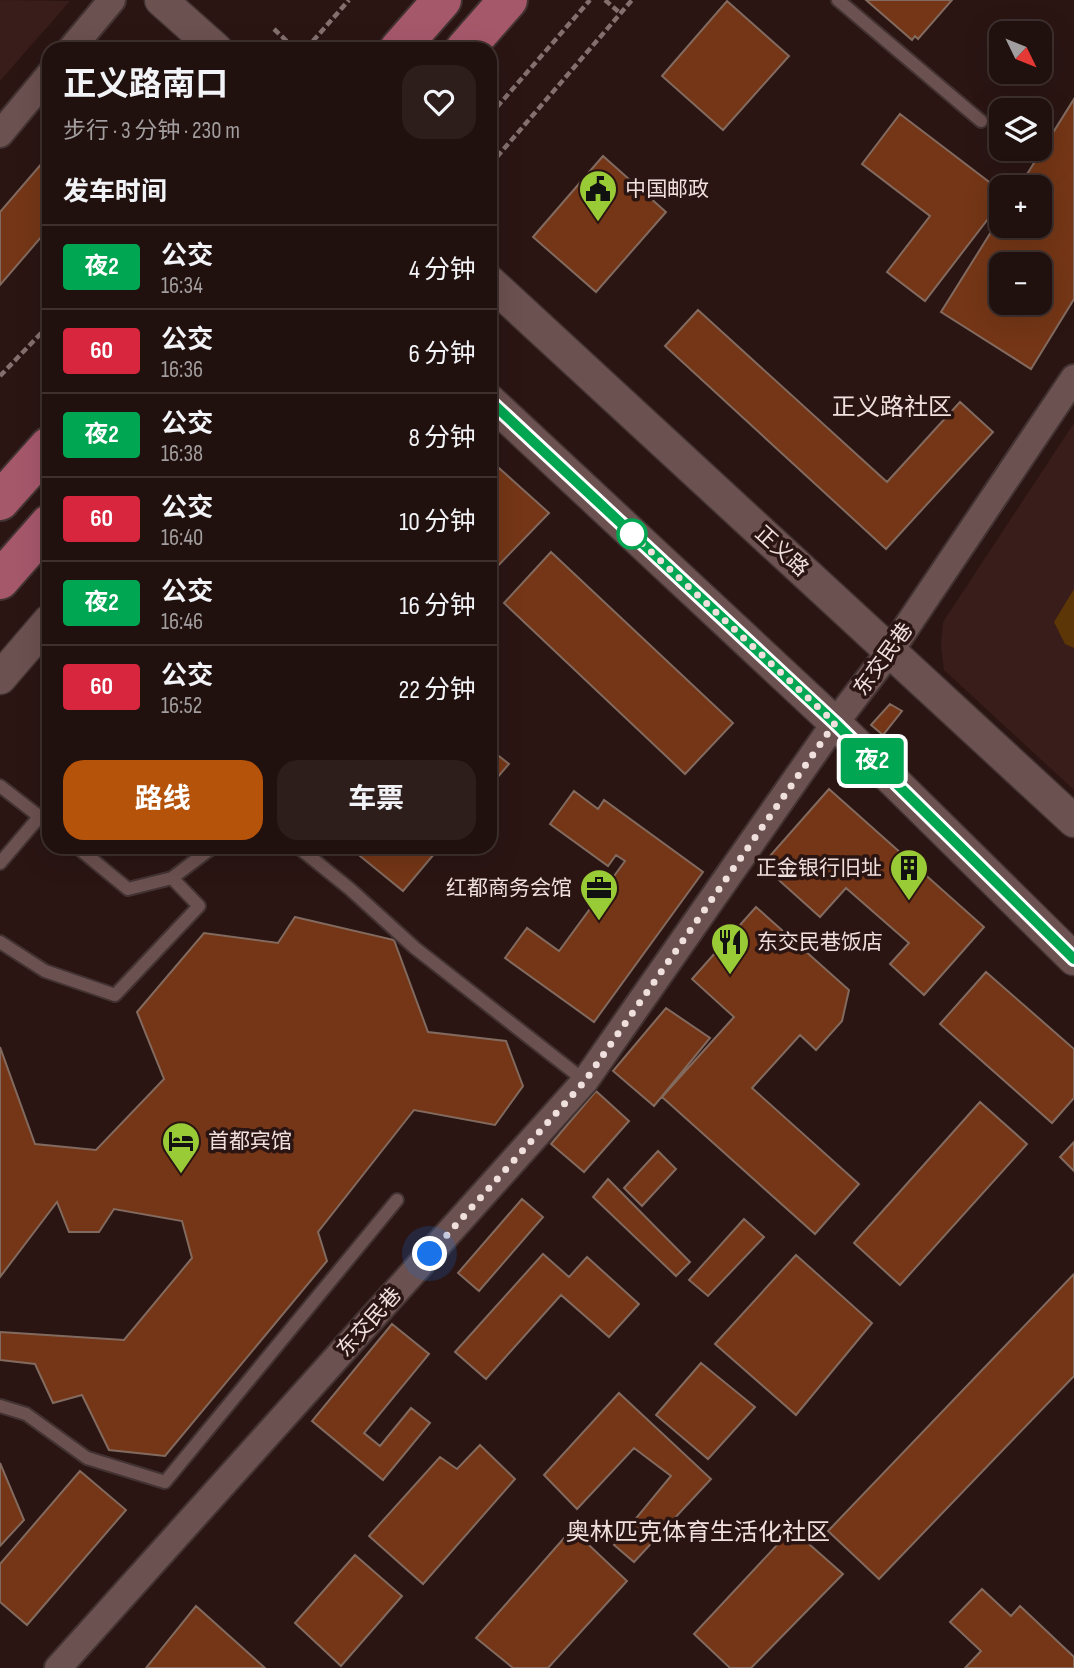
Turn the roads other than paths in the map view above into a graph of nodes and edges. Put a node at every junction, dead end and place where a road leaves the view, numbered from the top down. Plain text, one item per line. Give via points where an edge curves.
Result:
1 (112, 0) edge
2 (160, 0) edge
3 (442, 0) edge
4 (508, 0) edge
5 (838, 0) edge
6 (77, 42) edge
7 (208, 42) edge
8 (405, 42) edge
9 (471, 42) edge
10 (42, 83) edge
11 (981, 121) dead end
12 (0, 134) edge
13 (497, 288) edge
14 (1074, 378) edge
15 (497, 408) edge
16 (42, 454) edge
17 (0, 501) edge
18 (42, 532) edge
19 (0, 580) edge
20 (42, 629) edge
21 (891, 650) junction
22 (0, 678) edge
23 (835, 723) junction
24 (0, 786) edge
25 (42, 818) edge
26 (1074, 821) edge
27 (42, 822) edge
28 (85, 854) edge
29 (204, 854) edge
30 (307, 854) edge
31 (0, 863) edge
32 (172, 878) junction
33 (0, 942) edge
34 (1074, 959) edge
35 (585, 1081) junction
36 (397, 1200) dead end
37 (0, 1406) edge
38 (58, 1668) edge

1 - 6 street
2 - 7 street
3 - 8 main road
4 - 9 main road
5 - 11 lane
10 - 12 street
13 - 21 street, 正义路
14 - 21 street, 东交民巷
15 - 23 street
16 - 17 main road
18 - 19 main road
20 - 22 street
21 - 23 street, 东交民巷
21 - 26 street, 正义路
23 - 34 street
23 - 35 street, 东交民巷
24 - 25 lane
27 - 31 lane
28 - 32 lane via 128,890
29 - 32 lane
30 - 35 lane via 415,948
32 - 33 lane via 200,906 115,995 45,971
35 - 38 street, 东交民巷
36 - 37 lane via 165,1482 87,1458 26,1414

